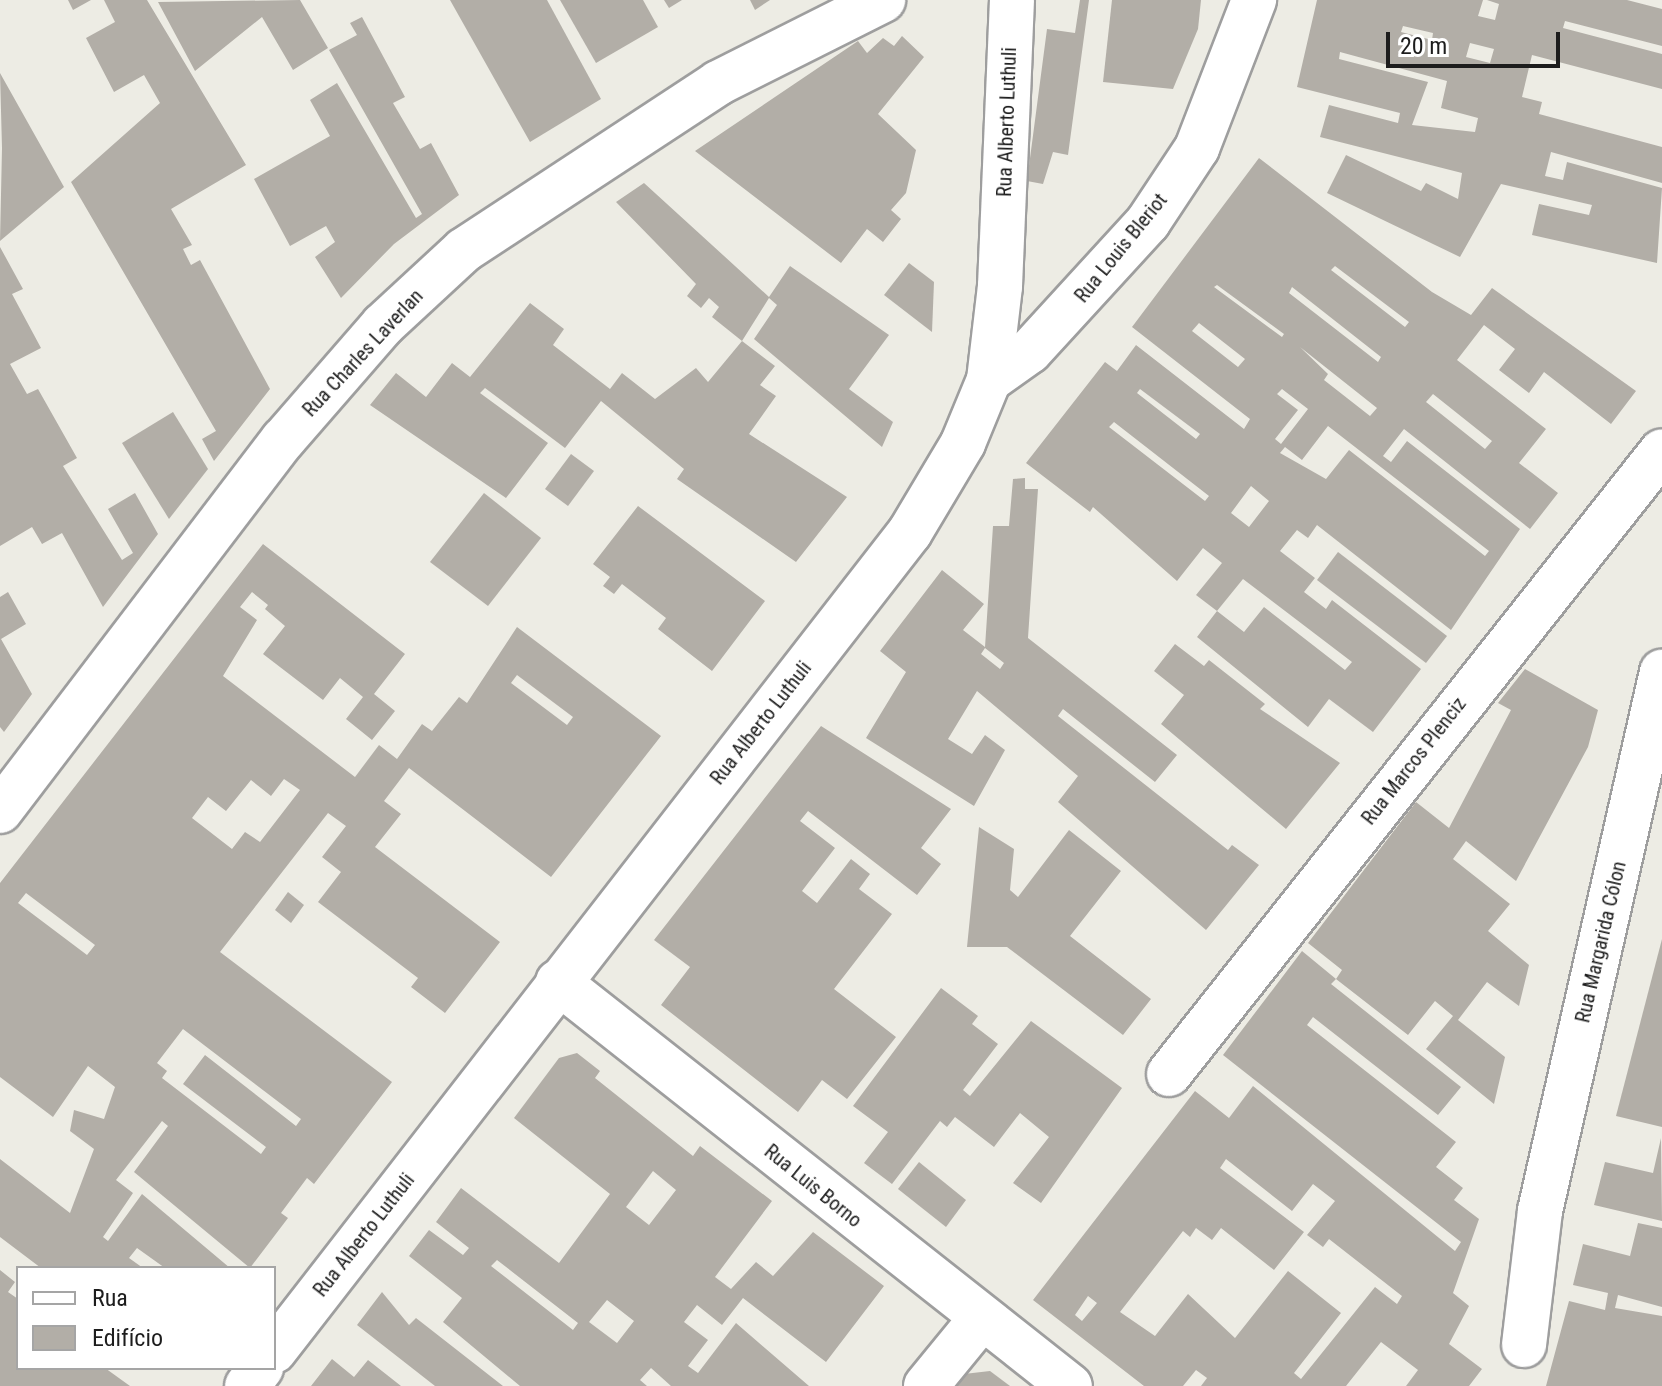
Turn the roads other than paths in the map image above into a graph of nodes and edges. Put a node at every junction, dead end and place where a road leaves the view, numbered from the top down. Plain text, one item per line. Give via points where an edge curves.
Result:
1 (883, 0) edge
2 (1012, 0) edge
3 (1254, 0) edge
4 (989, 380) junction
5 (1662, 451) edge
6 (1662, 672) edge
7 (0, 811) edge
8 (558, 982) junction
9 (1169, 1074) dead end
10 (980, 1320) junction
11 (1524, 1345) dead end
12 (276, 1348) edge
13 (259, 1370) edge
14 (247, 1386) edge
15 (926, 1386) edge
16 (1070, 1386) edge

1 - 7 street, Rua Charles Laverlan via 718,83 464,250 383,325 283,440
2 - 4 street, Rua Alberto Luthuli via 1000,286
3 - 4 street, Rua Louis Bleriot via 1197,148 1148,222 1030,351
4 - 8 street, Rua Alberto Luthuli via 963,443 910,532
5 - 9 street, Rua Marcos Plenciz
6 - 11 street, Rua Margarida Cólon via 1540,1211
8 - 10 street, Rua Luis Borno
8 - 12 street, Rua Alberto Luthuli
10 - 15 street
10 - 16 street, Rua Luis Borno
13 - 14 street

